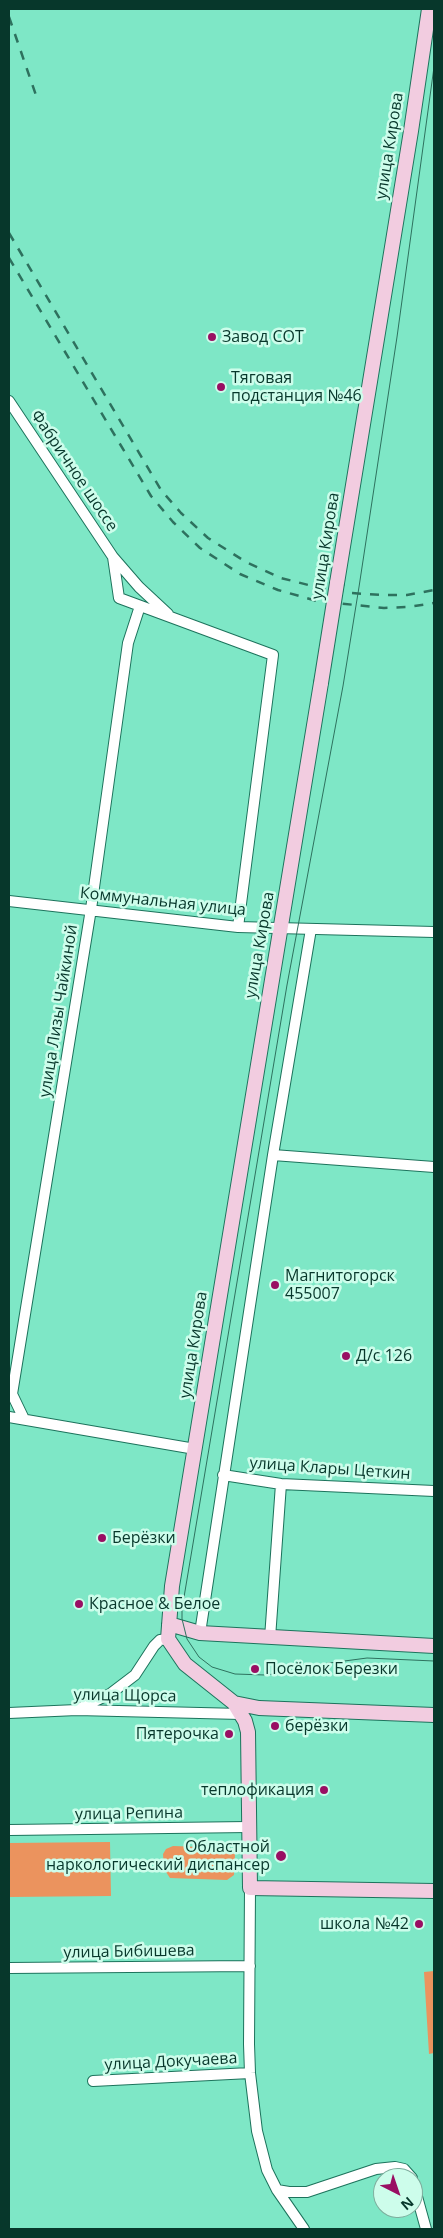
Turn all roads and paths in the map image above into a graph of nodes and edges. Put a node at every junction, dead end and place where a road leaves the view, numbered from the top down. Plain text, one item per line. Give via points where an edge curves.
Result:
1 (429, 9) edge
2 (9, 401) edge
3 (113, 557) junction
4 (140, 606) junction
5 (171, 616) junction
6 (9, 901) edge
7 (91, 909) junction
8 (238, 927) junction
9 (281, 928) junction
10 (311, 929) junction
11 (434, 932) edge
12 (273, 1155) junction
13 (434, 1167) edge
14 (9, 1418) edge
15 (24, 1419) junction
16 (195, 1449) junction
17 (224, 1475) junction
18 (281, 1484) junction
19 (434, 1491) edge
20 (169, 1624) junction
21 (200, 1633) junction
22 (270, 1638) junction
23 (168, 1639) junction
24 (434, 1646) edge
25 (238, 1709) junction
26 (77, 1710) junction
27 (9, 1713) edge
28 (434, 1715) edge
29 (249, 1827) junction
30 (9, 1830) edge
31 (250, 1888) junction
32 (434, 1891) edge
33 (250, 1966) junction
34 (9, 1968) edge
35 (250, 2073) junction
36 (93, 2081) dead end
37 (386, 2168) edge
38 (400, 2168) edge
39 (373, 2170) edge
40 (277, 2190) junction
41 (304, 2229) edge

1 - 9 main road, улица Кирова, bridge
2 - 3 street, Фабричное шоссе
3 - 4 street, Фабричное шоссе via 119,598
3 - 5 street, Фабричное шоссе
4 - 5 street
4 - 7 street, улица Лизы Чайкиной via 128,643
5 - 8 street via 273,655
6 - 7 street, Коммунальная улица
7 - 8 street, Коммунальная улица
7 - 15 street, улица Лизы Чайкиной via 12,1394
8 - 9 street, Коммунальная улица
9 - 10 street, Коммунальная улица
9 - 16 main road, улица Кирова
10 - 11 street, Коммунальная улица
10 - 12 street
12 - 13 street
12 - 17 street
14 - 15 street
15 - 16 street
16 - 20 main road, улица Кирова via 172,1586
17 - 18 street, улица Клары Цеткин
17 - 21 street
18 - 19 street, улица Клары Цеткин
18 - 22 street
20 - 21 main road
20 - 23 main road, улица Кирова
21 - 22 main road
22 - 24 main road
23 - 25 main road via 185,1664
23 - 26 street via 160,1640 154,1646 136,1675 110,1694
25 - 26 street, улица Щорса
25 - 28 main road
25 - 29 main road via 248,1732
26 - 27 street, улица Щорса
29 - 30 street, улица Репина
29 - 31 main road
31 - 32 main road
31 - 33 street
33 - 34 street, улица Бибишева
33 - 35 street
35 - 36 street, улица Докучаева
35 - 40 street via 257,2131 267,2170
37 - 38 street
39 - 40 street via 307,2192
40 - 41 street

